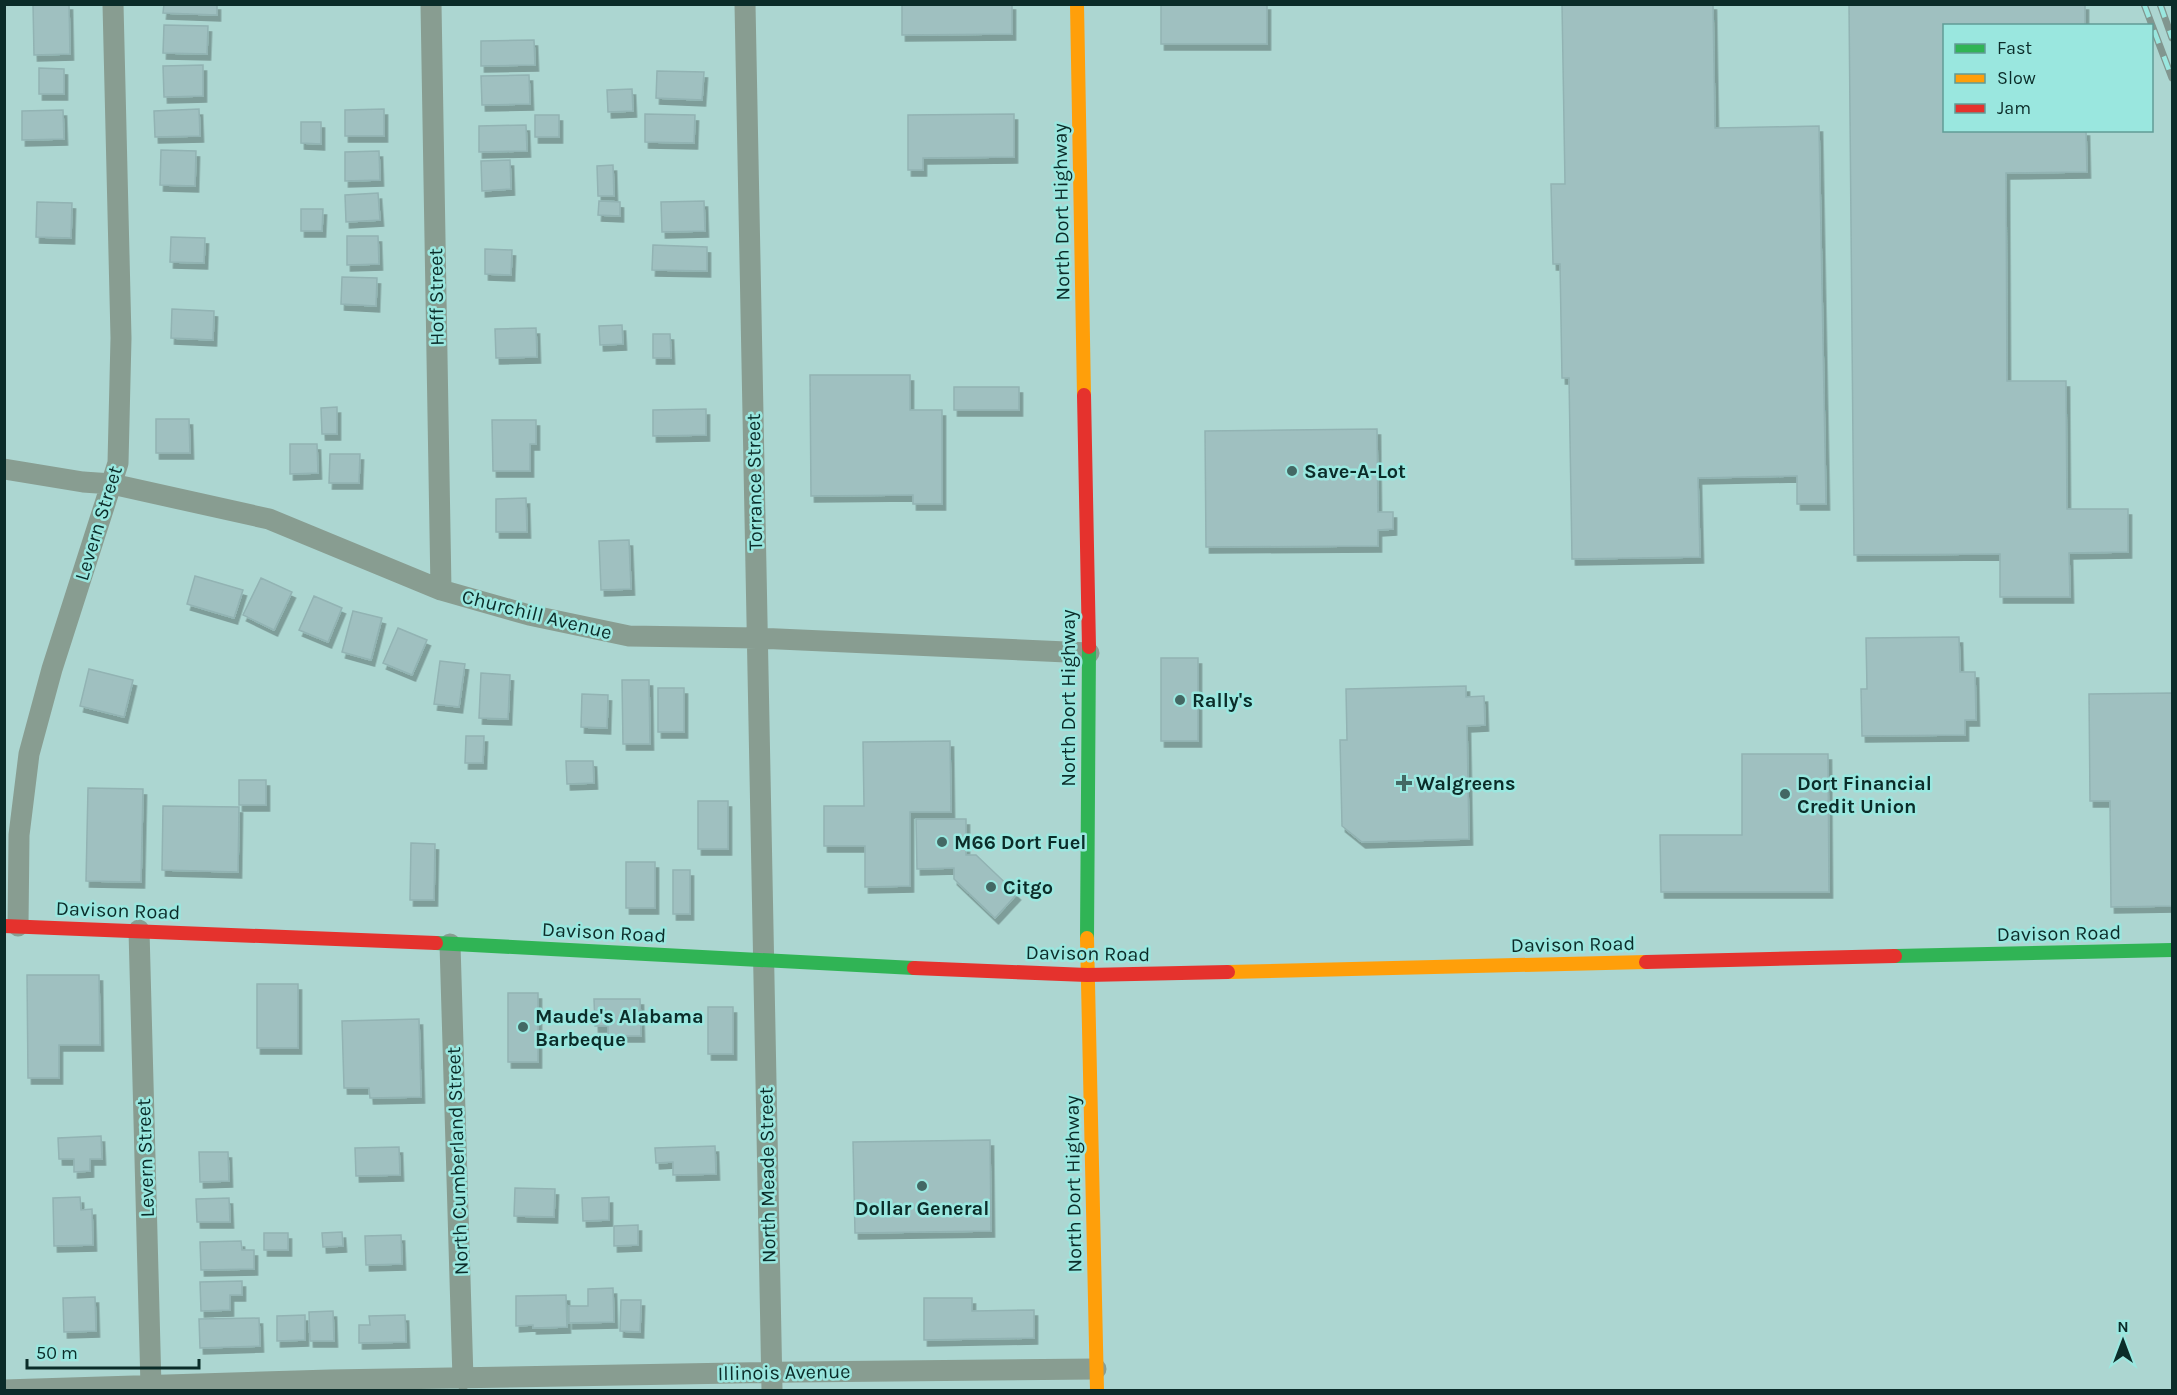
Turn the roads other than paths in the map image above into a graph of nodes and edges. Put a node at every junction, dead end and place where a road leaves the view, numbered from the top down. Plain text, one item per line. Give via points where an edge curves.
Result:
1 (113, 4) edge
2 (431, 4) edge
3 (745, 4) edge
4 (1077, 4) edge
5 (4, 468) edge
6 (112, 484) junction
7 (441, 590) junction
8 (757, 638) junction
9 (1089, 653) junction
10 (11, 926) edge
11 (139, 930) junction
12 (450, 944) junction
13 (2172, 950) edge
14 (762, 959) junction
15 (1087, 975) junction
16 (1096, 1369) junction
17 (463, 1379) junction
18 (772, 1381) edge
19 (330, 1385) edge
20 (151, 1387) junction
21 (4, 1390) edge
22 (1097, 1390) edge

1 - 6 street, Levern Street via 120,338 118,463
2 - 7 street, Hoff Street
3 - 8 street, Torrance Street
4 - 9 main road, North Dort Highway
5 - 6 street, Churchill Avenue
6 - 7 street, Churchill Avenue via 269,519
6 - 10 street, Levern Street via 29,754
7 - 8 street, Churchill Avenue via 529,615 629,636
8 - 9 street, Churchill Avenue
8 - 14 street, Torrance Street
9 - 15 main road, North Dort Highway
10 - 11 main road, Davison Road
11 - 12 main road, Davison Road
11 - 20 street, Levern Street
12 - 14 main road, Davison Road
12 - 17 street, North Cumberland Street
13 - 15 main road, Davison Road
14 - 15 main road, Davison Road
14 - 18 street, North Meade Street
15 - 16 main road, North Dort Highway
16 - 18 street, Illinois Avenue
16 - 22 main road, North Dort Highway
17 - 18 street, Illinois Avenue
17 - 19 street, Illinois Avenue
19 - 20 street, Illinois Avenue
20 - 21 street, Illinois Avenue

